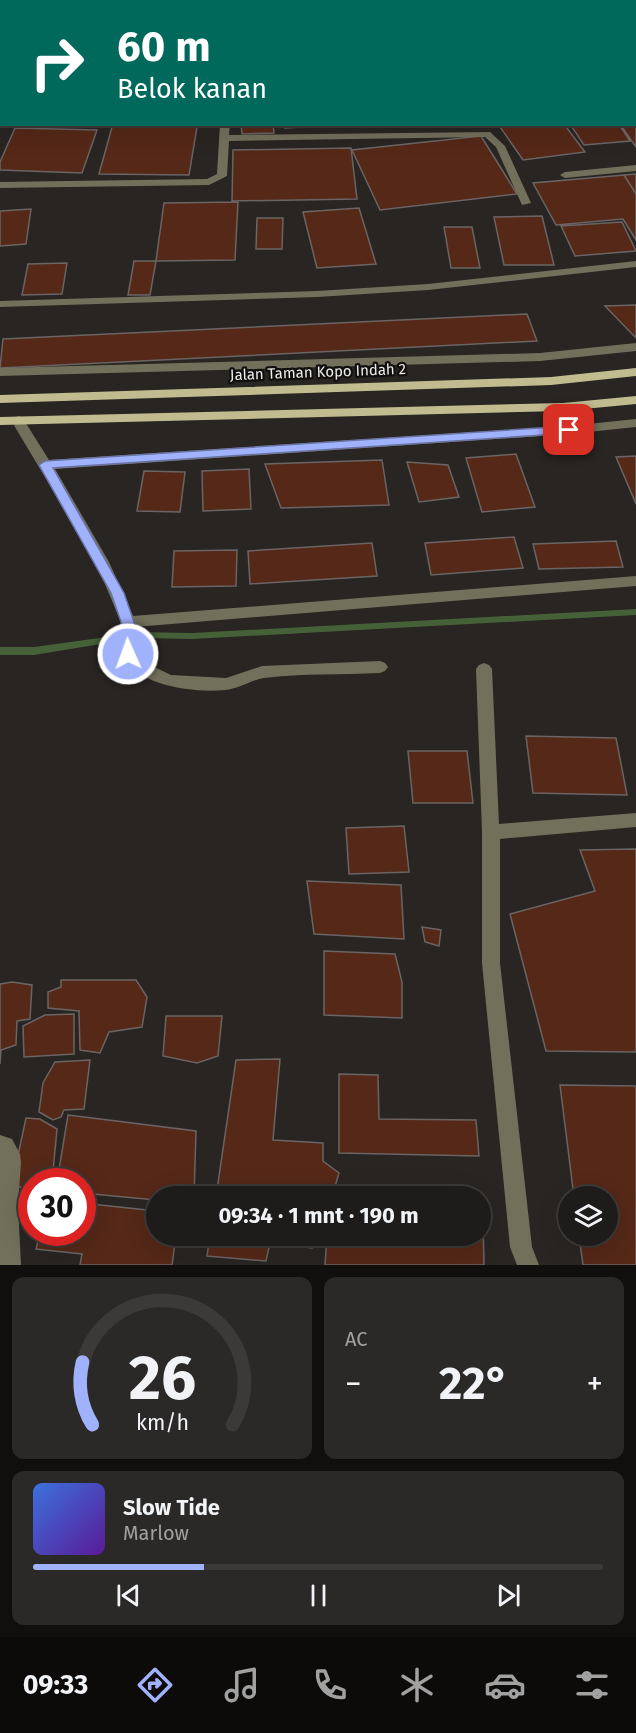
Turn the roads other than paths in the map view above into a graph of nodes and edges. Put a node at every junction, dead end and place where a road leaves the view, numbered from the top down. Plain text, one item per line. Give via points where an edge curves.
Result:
1 (225, 126) edge
2 (391, 130) edge
3 (225, 138) junction
4 (636, 168) edge
5 (565, 175) dead end
6 (0, 185) edge
7 (526, 203) dead end
8 (636, 264) edge
9 (0, 304) edge
10 (636, 347) edge
11 (0, 372) edge
12 (636, 372) edge
13 (198, 392) junction
14 (0, 399) edge
15 (636, 400) edge
16 (203, 417) junction
17 (18, 420) junction
18 (0, 421) edge
19 (636, 423) edge
20 (45, 465) junction
21 (636, 580) edge
22 (128, 622) junction
23 (380, 667) dead end
24 (484, 669) dead end
25 (636, 820) edge
26 (491, 832) junction
27 (0, 1145) edge
28 (10, 1265) edge
29 (528, 1265) edge

1 - 3 street
2 - 3 street
2 - 7 street via 487,134 500,146
3 - 6 street via 222,176 209,182
4 - 5 street
8 - 9 street via 428,287 317,294
10 - 11 street via 540,357
12 - 13 main road, Jalan Taman Kopo Indah 2 via 551,381
13 - 14 main road, Jalan Taman Kopo Indah 2
13 - 16 main road
15 - 16 main road via 563,407
16 - 17 main road
17 - 18 main road
17 - 20 street
19 - 20 street
20 - 22 street via 118,593
21 - 22 street
22 - 23 street via 128,654 143,668 169,681 226,684 262,672
24 - 26 street
25 - 26 street
26 - 29 street via 491,963 520,1248
27 - 28 street via 10,1154

